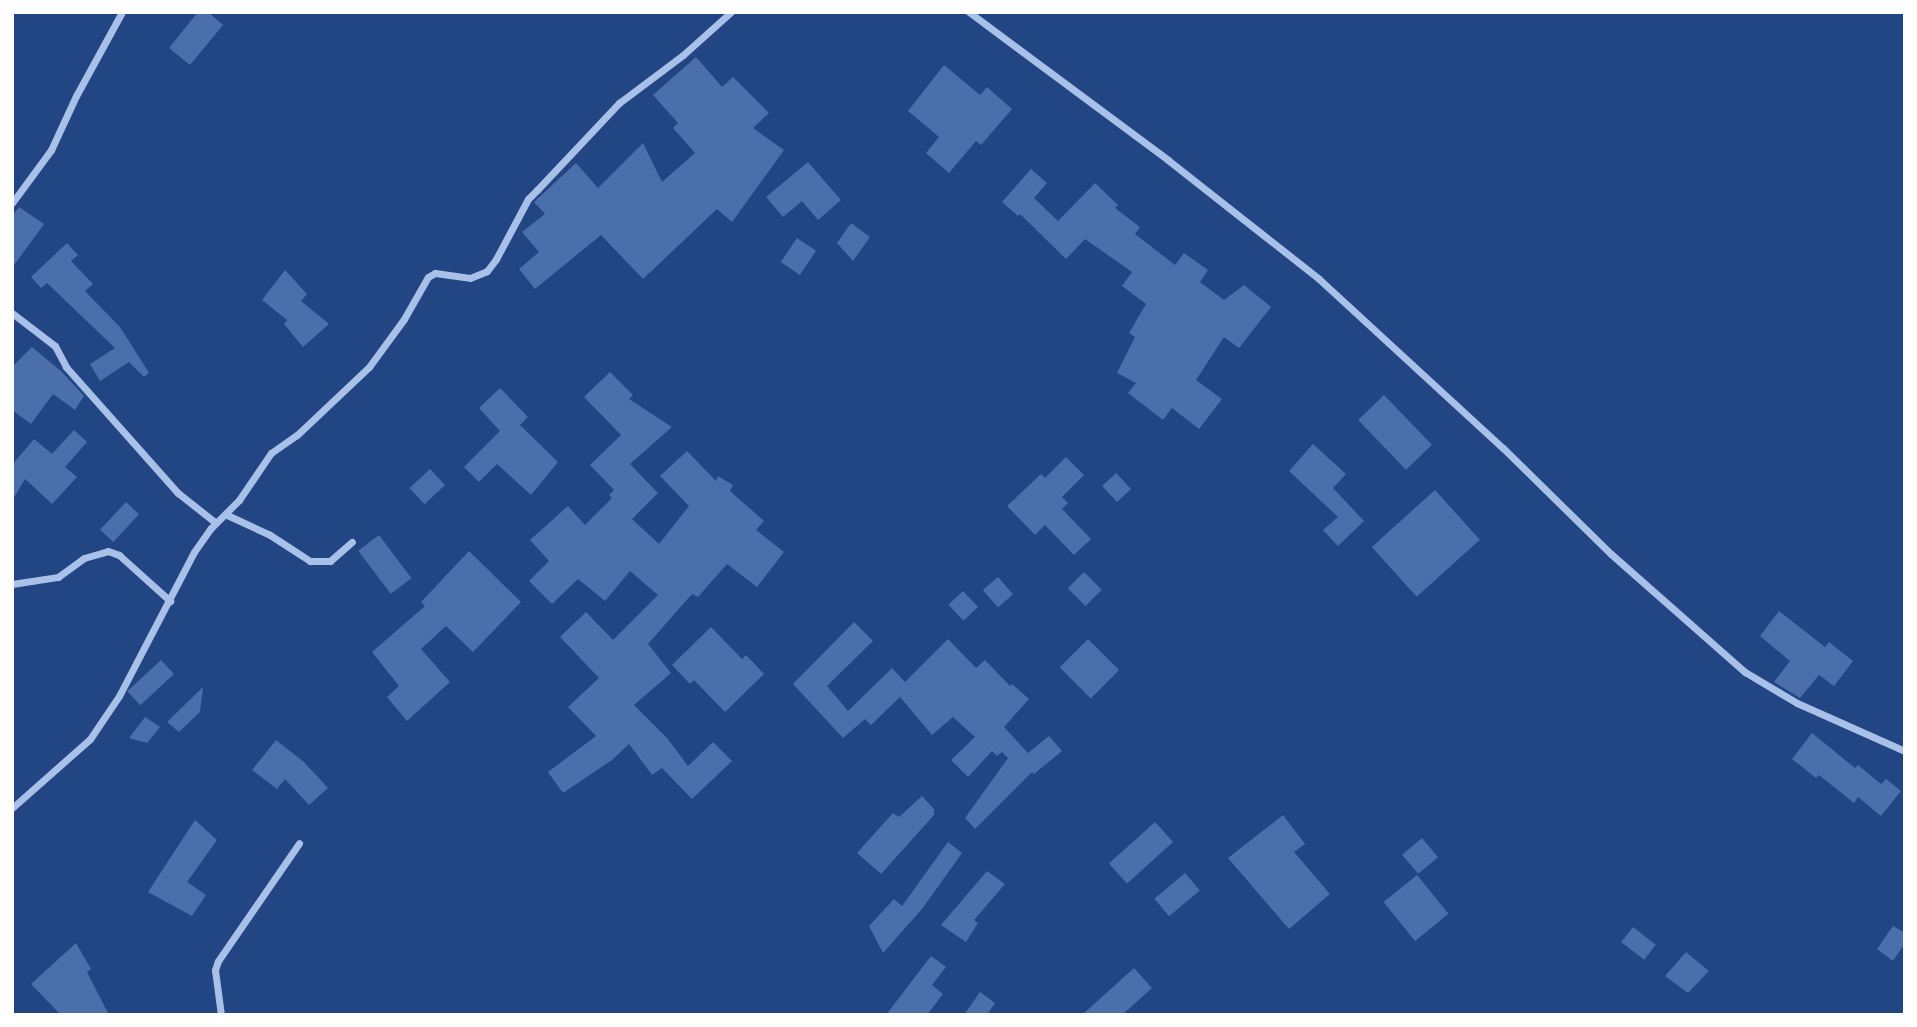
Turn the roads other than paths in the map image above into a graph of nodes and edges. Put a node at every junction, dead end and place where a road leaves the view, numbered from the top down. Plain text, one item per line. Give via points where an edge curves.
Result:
1 (122, 12) edge
2 (731, 12) edge
3 (969, 12) edge
4 (12, 203) edge
5 (12, 313) edge
6 (227, 515) junction
7 (216, 523) junction
8 (352, 542) dead end
9 (12, 584) edge
10 (170, 601) junction
11 (1905, 751) edge
12 (12, 808) edge
13 (299, 843) dead end
14 (221, 1015) edge

1 - 4 street via 51,150
2 - 6 street via 619,103 528,199 487,271 470,278 435,273 428,277 369,367 297,435 271,453
3 - 11 street via 1319,279 1621,563 1745,672 1797,703
5 - 7 street via 55,346 66,367 178,493
6 - 7 street
6 - 8 street via 310,561 330,561
7 - 10 street via 194,552
9 - 10 street via 58,577 84,558 108,551 119,555
10 - 12 street via 119,696 90,739
13 - 14 street via 218,961

